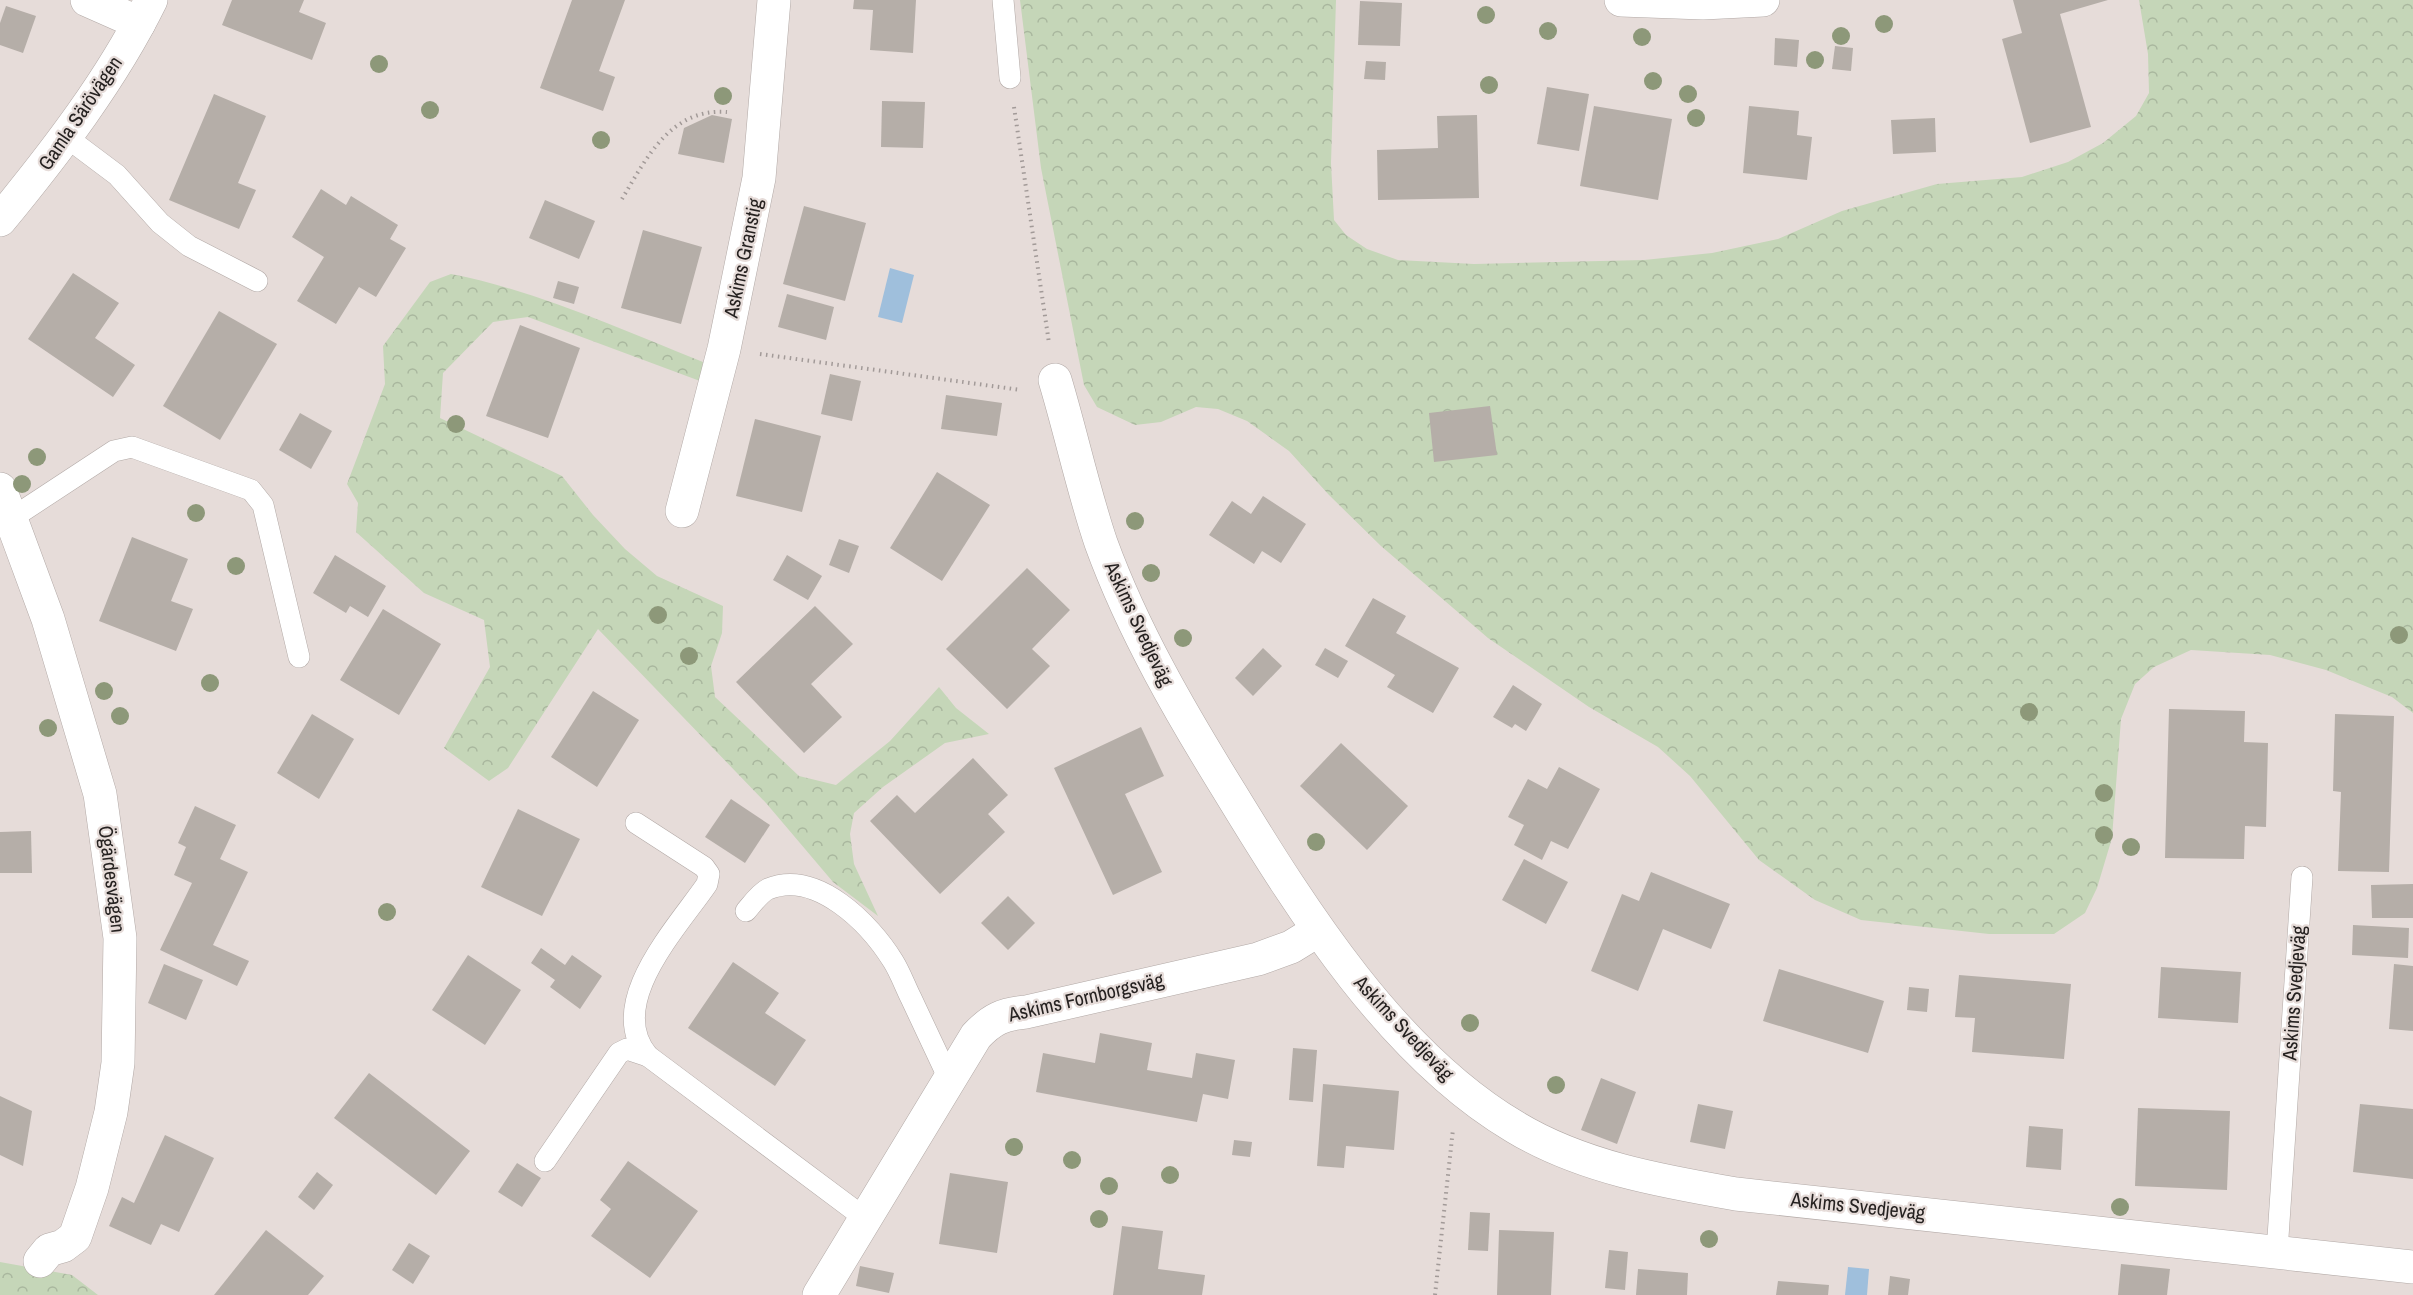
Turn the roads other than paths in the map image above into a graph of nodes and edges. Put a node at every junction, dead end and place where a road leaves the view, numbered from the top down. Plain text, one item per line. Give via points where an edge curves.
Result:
1 (87, 0) edge
2 (774, 0) edge
3 (1003, 0) edge
4 (1621, 0) edge
5 (1763, 0) edge
6 (145, 12) edge
7 (1010, 78) road end
8 (65, 136) junction
9 (0, 220) edge
10 (257, 281) dead end
11 (1057, 387) road end
12 (6, 503) edge
13 (682, 511) dead end
14 (299, 657) dead end
15 (636, 823) dead end
16 (2302, 877) dead end
17 (746, 911) dead end
18 (1317, 931) junction
19 (648, 1056) junction
20 (950, 1081) junction
21 (545, 1161) dead end
22 (866, 1219) junction
23 (2277, 1252) junction
24 (40, 1261) dead end
25 (2413, 1267) edge
26 (819, 1295) edge

1 - 6 street
2 - 13 street, Askims Granstig via 759,177 724,350
3 - 7 lane
4 - 5 street
6 - 8 street, Gamla Särövägen
8 - 9 street, Gamla Särövägen
8 - 10 lane via 117,175 160,223 189,246
11 - 18 street, Askims Svedjeväg via 1102,543 1132,613 1201,747
12 - 14 lane via 114,451 132,447 251,490 263,506
12 - 24 street, Ögärdesvägen via 48,620 100,794 120,938 119,1052 111,1112 75,1238 49,1250
15 - 19 lane via 709,874 707,884 652,963 635,997 635,1035
16 - 23 lane, Askims Svedjeväg
17 - 20 lane via 765,890 784,884 823,892 848,911 894,962
18 - 20 street, Askims Fornborgsväg via 1291,947 1257,959 1026,1012 1002,1014 976,1036
18 - 23 street, Askims Svedjeväg via 1380,1008 1458,1085 1514,1127 1591,1161 1681,1185 1736,1194
19 - 21 lane via 627,1049 619,1053
19 - 22 lane
20 - 22 street, Askims Fornborgsväg
22 - 26 street, Askims Fornborgsväg
23 - 25 street, Askims Svedjeväg

